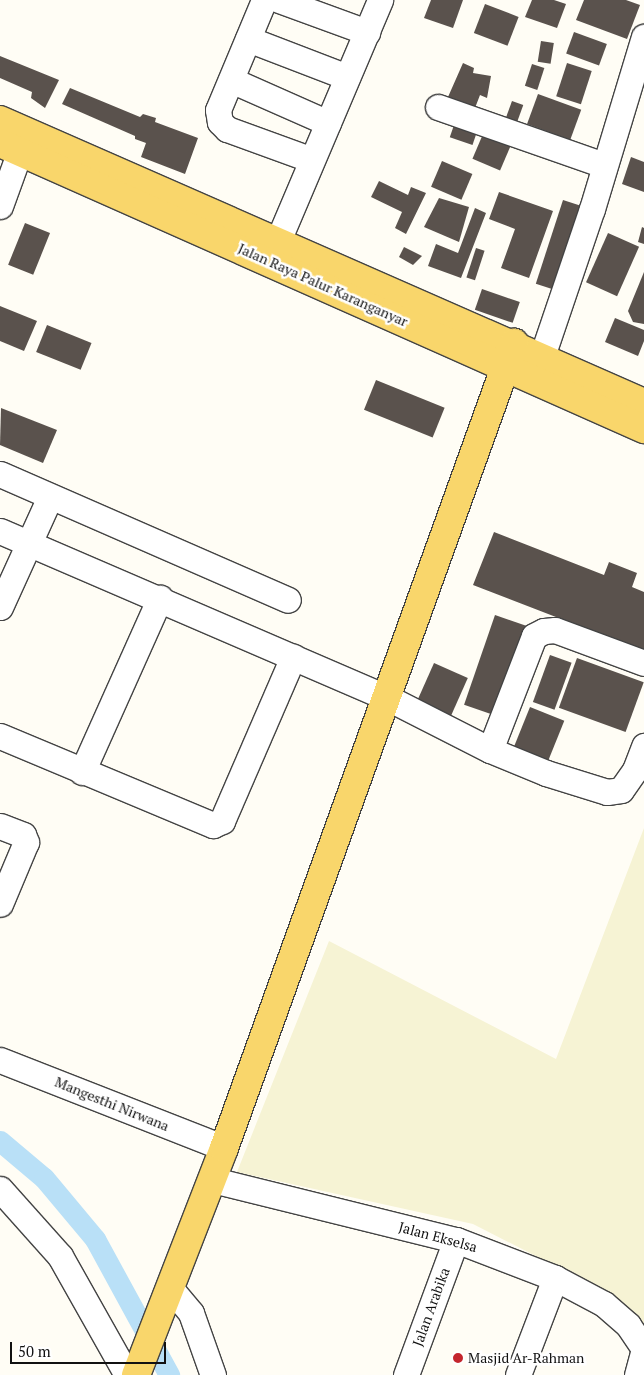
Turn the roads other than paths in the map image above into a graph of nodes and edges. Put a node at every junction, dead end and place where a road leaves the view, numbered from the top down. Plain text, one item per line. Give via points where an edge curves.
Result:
1 (264, 0) edge
2 (279, 0) edge
3 (380, 0) edge
4 (367, 32) junction
5 (644, 37) edge
6 (248, 39) junction
7 (347, 77) junction
8 (230, 80) junction
9 (438, 107) dead end
10 (0, 120) edge
11 (328, 123) junction
12 (15, 142) edge
13 (312, 160) junction
14 (604, 165) junction
15 (0, 206) edge
16 (277, 243) junction
17 (510, 355) junction
18 (540, 367) junction
19 (644, 402) edge
20 (644, 429) edge
21 (0, 474) edge
22 (50, 497) junction
23 (0, 531) edge
24 (27, 543) junction
25 (160, 598) junction
26 (288, 600) dead end
27 (0, 607) edge
28 (293, 657) junction
29 (644, 663) edge
30 (388, 698) junction
31 (0, 736) edge
32 (644, 746) edge
33 (490, 750) junction
34 (82, 772) junction
35 (0, 826) edge
36 (0, 904) edge
37 (0, 1060) edge
38 (224, 1148) junction
39 (213, 1180) junction
40 (0, 1189) edge
41 (456, 1240) junction
42 (555, 1278) junction
43 (169, 1292) junction
44 (134, 1373) edge
45 (213, 1375) edge
46 (406, 1375) edge
47 (518, 1375) edge
48 (637, 1375) edge

1 - 6 street
2 - 4 street
3 - 4 street
4 - 7 street
5 - 14 street
6 - 7 street
6 - 8 street
7 - 11 street
8 - 11 street
8 - 13 street via 218,110 220,122 227,129
9 - 14 street
10 - 12 main road, Jalan Raya Palur Karanganyar
11 - 13 street
12 - 15 street
12 - 16 main road, Jalan Raya Palur Karanganyar
12 - 17 main road, Jalan Raya Palur Karanganyar
13 - 16 street
14 - 18 street
16 - 17 main road, Jalan Raya Palur Karanganyar
17 - 18 main road, Jalan Raya Palur Karanganyar
17 - 30 main road
18 - 19 main road, Jalan Raya Palur Karanganyar
18 - 20 main road, Jalan Raya Palur Karanganyar
21 - 22 street
22 - 24 street
22 - 26 street
23 - 24 street
24 - 25 street
24 - 27 street
25 - 28 street
25 - 34 street
28 - 30 street
28 - 34 street via 218,824 206,825
29 - 33 street via 555,630 534,636
30 - 33 street
30 - 38 main road
31 - 34 street
32 - 33 street via 627,785 621,790 607,792 546,773
35 - 36 street via 23,836 26,842
37 - 38 street, Mangesthi Nirwana
38 - 39 main road
39 - 41 street, Jalan Ekselsa
39 - 43 main road
40 - 44 street via 16,1203 60,1256
41 - 42 street, Jalan Ekselsa
41 - 46 street, Jalan Arabika
42 - 47 street
42 - 48 street, Jalan Ekselsa via 604,1304 641,1341 644,1358
43 - 44 main road
43 - 45 street via 191,1313

